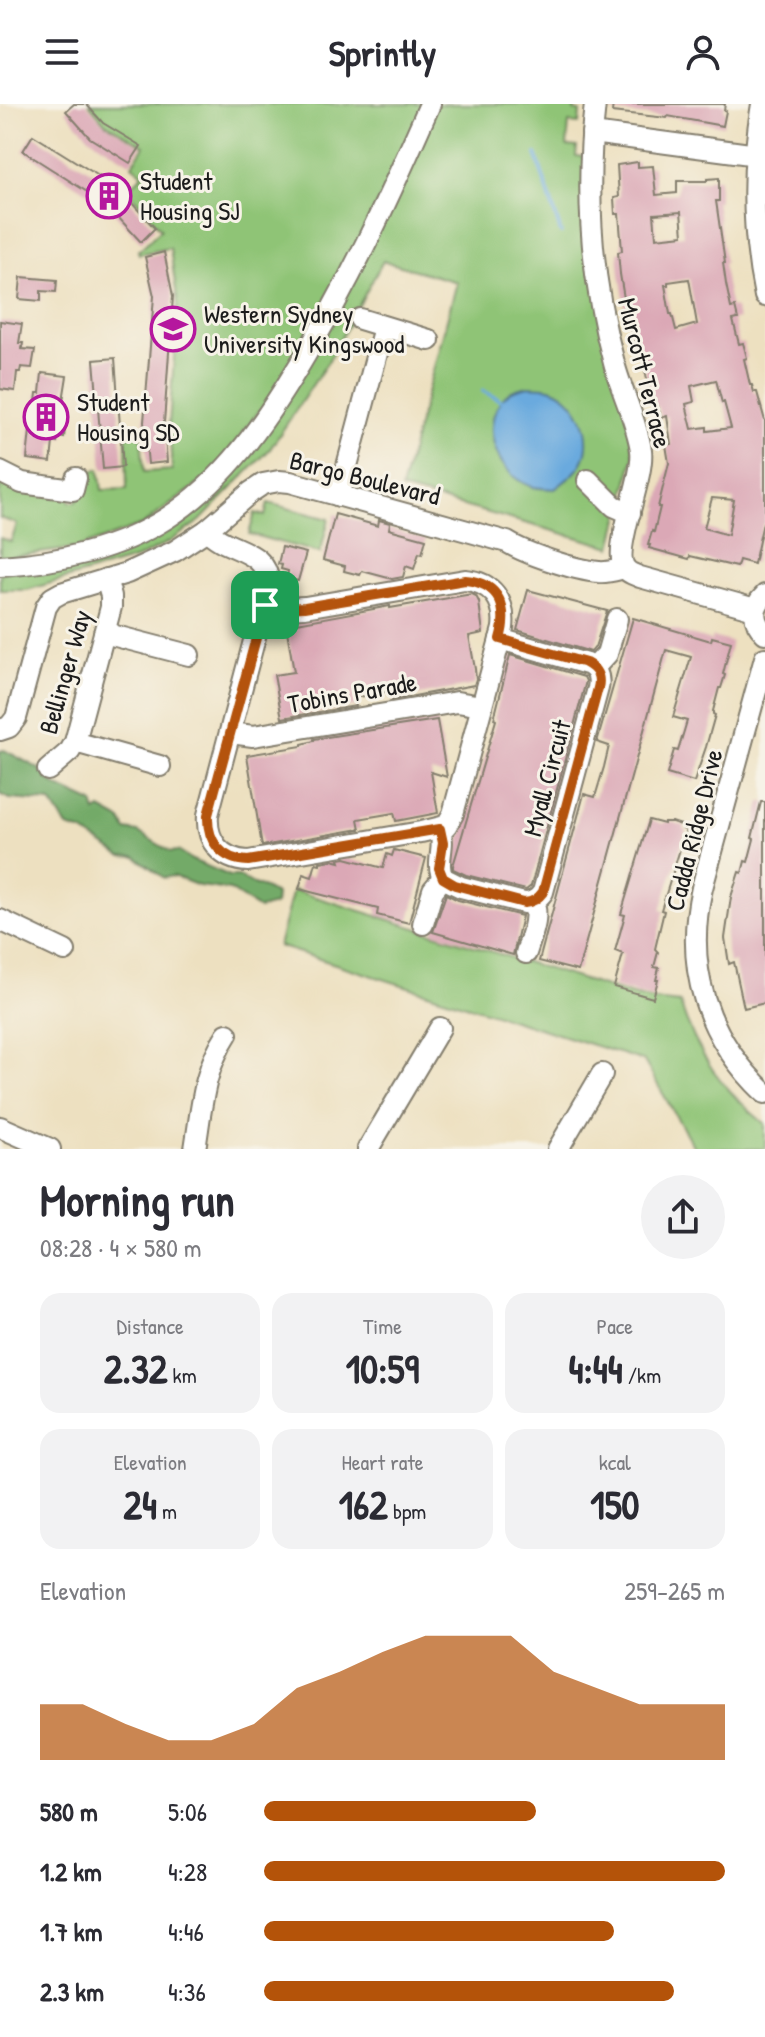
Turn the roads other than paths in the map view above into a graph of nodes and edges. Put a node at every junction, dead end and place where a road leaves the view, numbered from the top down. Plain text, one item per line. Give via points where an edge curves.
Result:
1 (430, 104) edge
2 (595, 104) edge
3 (762, 104) edge
4 (592, 133) junction
5 (760, 155) edge
6 (765, 296) edge
7 (360, 319) dead end
8 (384, 327) junction
9 (429, 340) dead end
10 (0, 472) edge
11 (76, 478) dead end
12 (588, 480) dead end
13 (339, 496) junction
14 (630, 513) junction
15 (207, 530) junction
16 (622, 562) junction
17 (0, 566) edge
18 (106, 579) junction
19 (760, 602) edge
20 (265, 605) junction
21 (617, 619) dead end
22 (104, 633) junction
23 (765, 633) edge
24 (500, 639) junction
25 (189, 655) dead end
26 (765, 658) edge
27 (594, 668) junction
28 (482, 706) junction
29 (0, 730) edge
30 (231, 733) junction
31 (75, 742) junction
32 (160, 766) dead end
33 (48, 770) dead end
34 (440, 829) junction
35 (445, 880) junction
36 (533, 901) junction
37 (0, 920) edge
38 (423, 924) dead end
39 (65, 951) dead end
40 (526, 953) dead end
41 (440, 1028) dead end
42 (227, 1034) dead end
43 (602, 1074) dead end
44 (765, 1093) edge
45 (0, 1127) edge
46 (50, 1149) edge
47 (195, 1149) edge
48 (368, 1149) edge
49 (558, 1149) edge

1 - 17 street via 329,314 273,408 229,464 192,500 133,537 74,555
2 - 4 street, Murcott Terrace
3 - 5 street
4 - 5 street
4 - 14 street, Murcott Terrace via 590,204 598,290 642,457
5 - 6 street via 755,226
7 - 8 street
8 - 9 street
8 - 13 street
10 - 11 street via 22,483 73,490
12 - 14 street via 600,505
13 - 15 street, Bargo Boulevard via 273,481 251,492
13 - 16 street, Bargo Boulevard via 507,542 523,540
14 - 16 street, Murcott Terrace
15 - 18 street, Bargo Boulevard via 153,562
15 - 20 street via 262,563 269,580
16 - 19 street, Bargo Boulevard via 640,577
18 - 22 street, Bellinger Way via 112,603
18 - 29 street, Bargo Boulevard via 61,593 48,604 15,721
19 - 23 street via 756,622
20 - 24 street via 305,607 475,581 492,590 502,606
20 - 30 street
21 - 27 street via 607,654
22 - 25 street
22 - 31 street, Bellinger Way
24 - 27 street
24 - 28 street
26 - 44 street, Cadda Ridge Drive via 702,888 695,944 700,985 716,1029 736,1062
27 - 36 street, Myall Circuit via 599,680 594,702 543,892
28 - 30 street, Tobins Parade via 457,702 253,736
28 - 34 street via 453,814
30 - 34 street via 208,824 213,843 232,859 252,861
31 - 32 street
31 - 33 street, Bellinger Way
34 - 35 street via 439,868
35 - 36 street via 524,903
35 - 38 street via 433,890
36 - 40 street via 536,920
37 - 39 street
41 - 48 street
42 - 47 street via 208,1070
43 - 49 street
45 - 46 street

